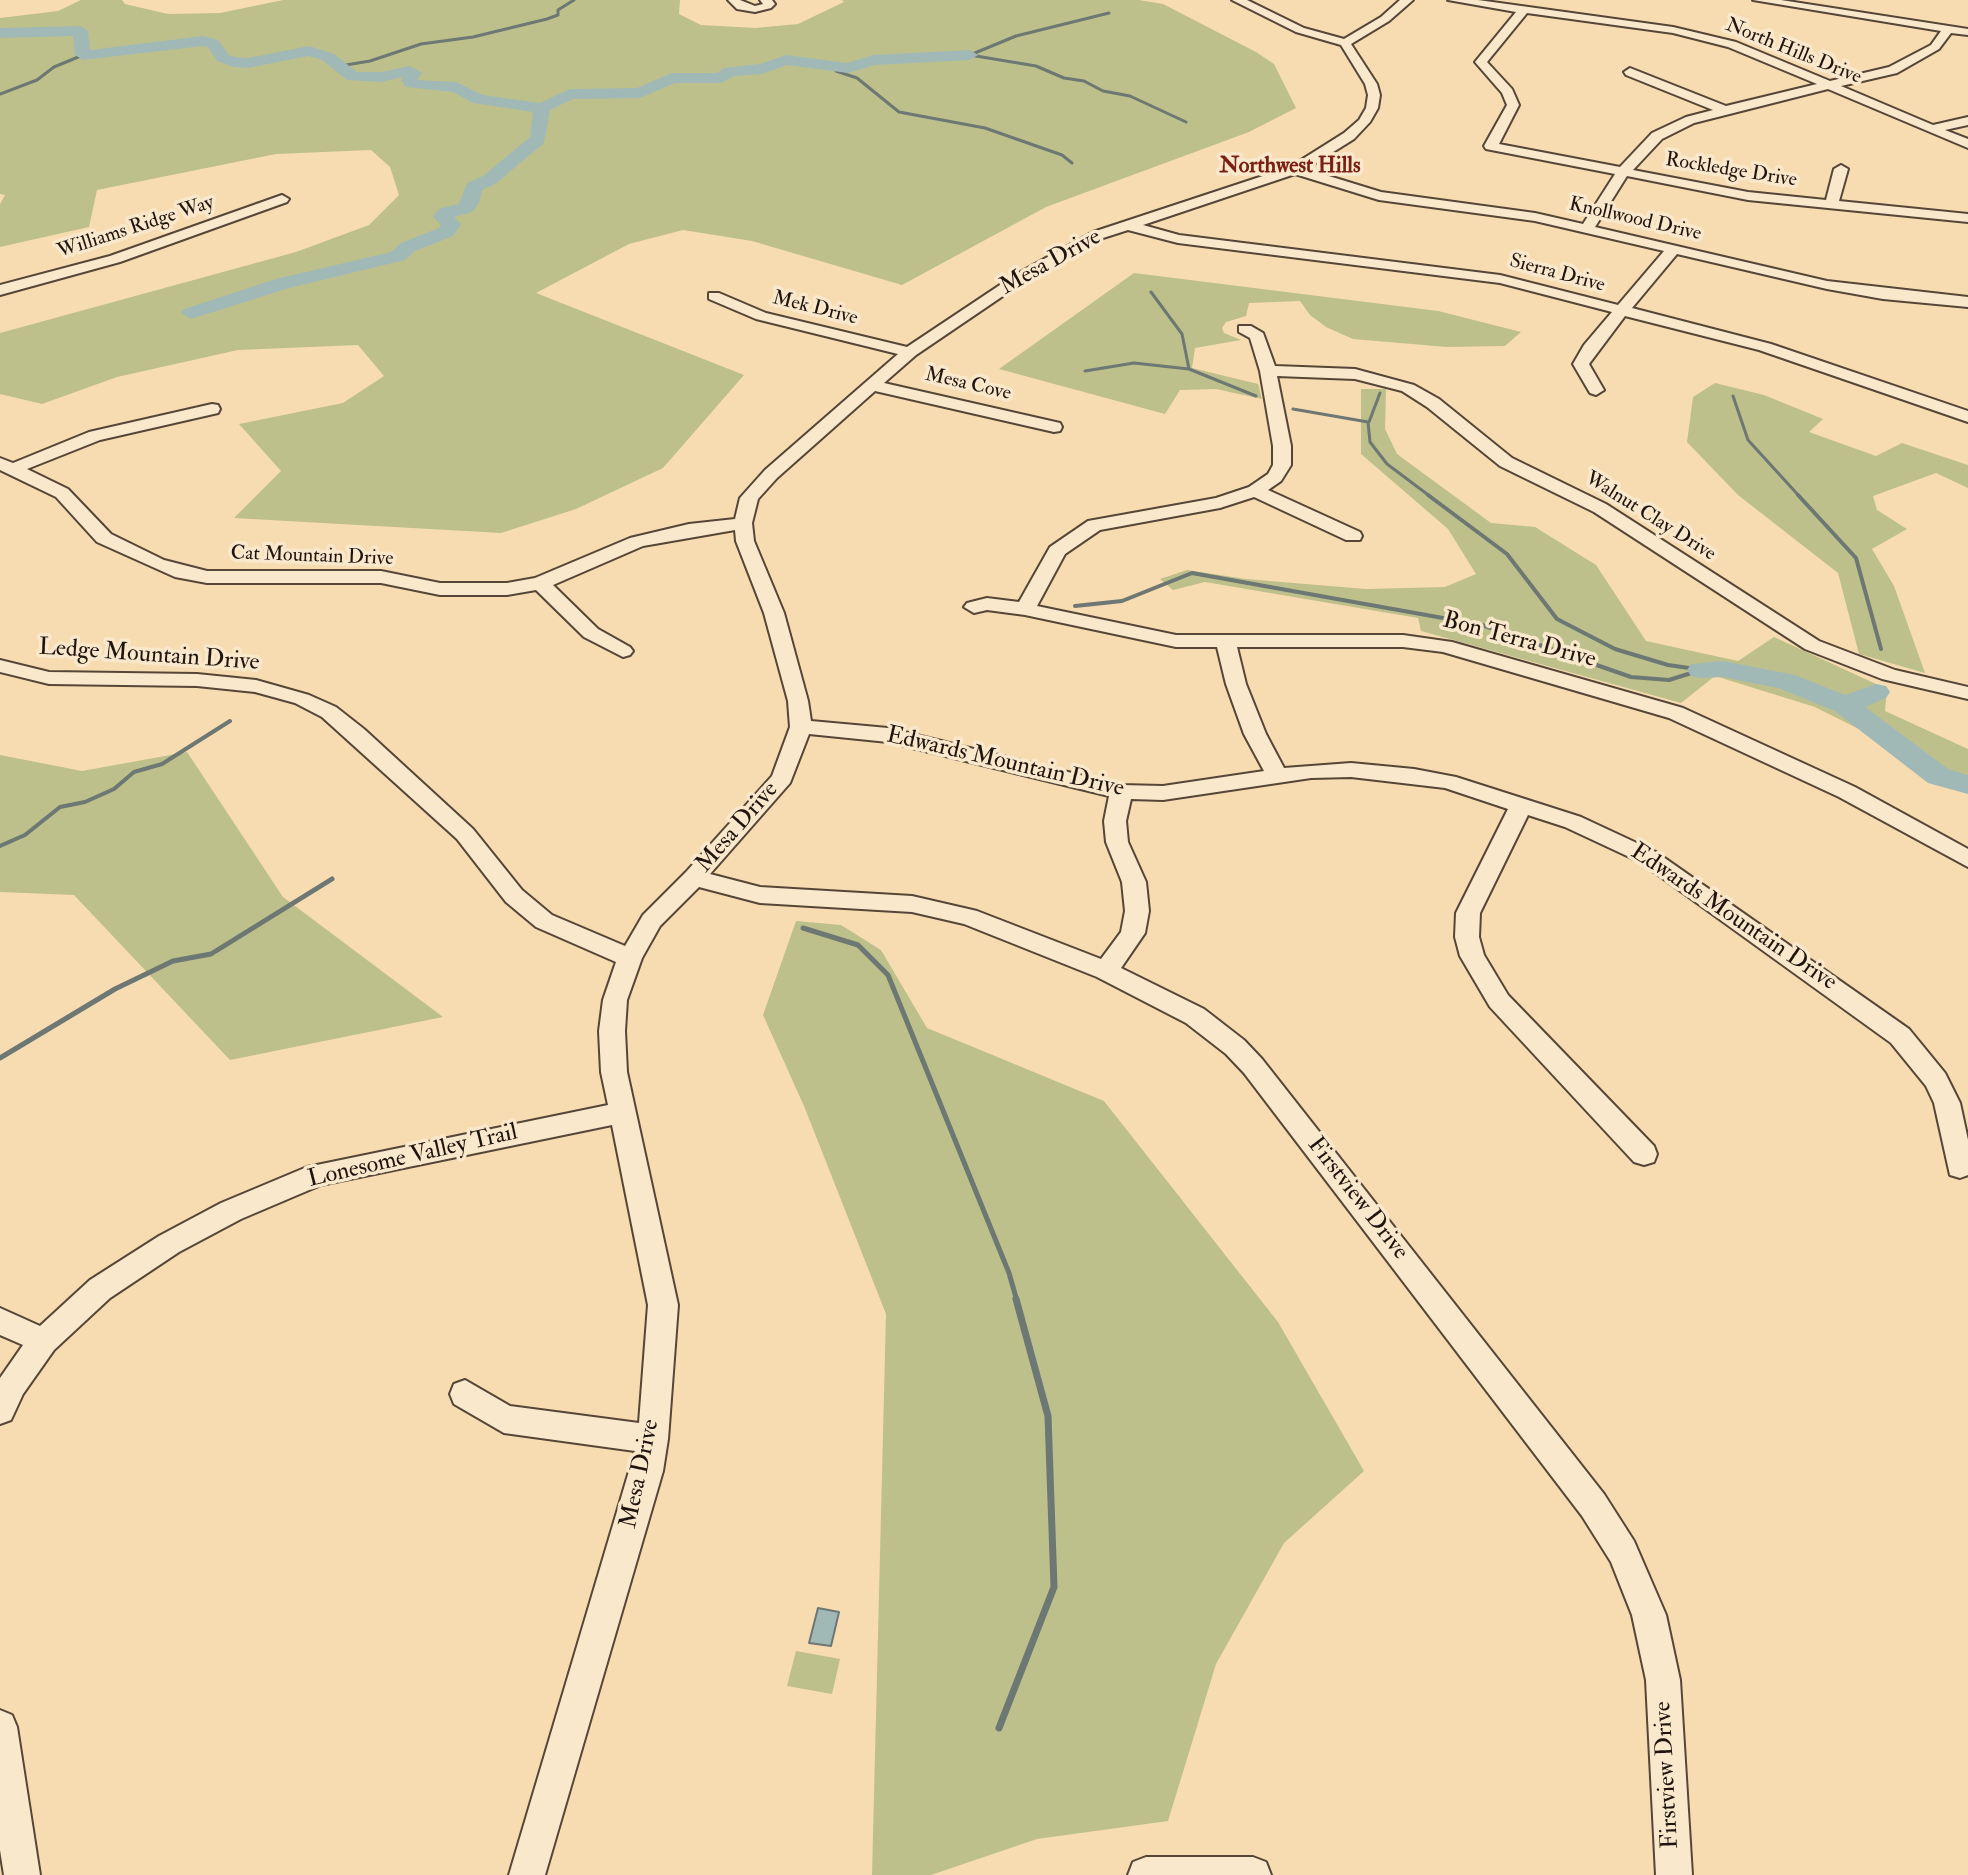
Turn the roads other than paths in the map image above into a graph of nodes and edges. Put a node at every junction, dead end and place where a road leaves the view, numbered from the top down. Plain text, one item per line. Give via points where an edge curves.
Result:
1 (734, 0) edge
2 (766, 0) edge
3 (1238, 0) edge
4 (1407, 0) edge
5 (1454, 0) edge
6 (1759, 0) edge
7 (1863, 4) dead end
8 (1523, 11) junction
9 (1854, 14) junction
10 (1948, 29) junction
11 (1968, 32) edge
12 (1345, 43) junction
13 (1630, 72) dead end
14 (1829, 84) junction
15 (1725, 110) junction
16 (1968, 121) edge
17 (1931, 129) junction
18 (1968, 144) edge
19 (1841, 169) dead end
20 (1295, 170) junction
21 (1623, 172) junction
22 (282, 199) dead end
23 (1831, 205) junction
24 (1968, 218) edge
25 (1124, 224) junction
26 (1587, 229) junction
27 (1673, 250) junction
28 (0, 290) edge
29 (714, 296) dead end
30 (1968, 302) edge
31 (1620, 312) junction
32 (1245, 329) dead end
33 (910, 352) junction
34 (1268, 371) junction
35 (874, 386) junction
36 (1596, 390) dead end
37 (212, 409) dead end
38 (1968, 417) edge
39 (1054, 427) dead end
40 (8, 465) edge
41 (1255, 491) junction
42 (743, 523) junction
43 (1353, 536) dead end
44 (540, 583) junction
45 (974, 607) dead end
46 (1025, 609) junction
47 (1226, 642) junction
48 (623, 651) dead end
49 (0, 666) edge
50 (1968, 693) edge
51 (801, 727) junction
52 (1277, 775) junction
53 (1121, 792) junction
54 (1522, 804) junction
55 (1968, 859) edge
56 (694, 878) junction
57 (630, 958) junction
58 (1106, 971) junction
59 (621, 1113) junction
60 (1644, 1154) dead end
61 (1960, 1167) dead end
62 (0, 1321) edge
63 (44, 1341) junction
64 (465, 1394) dead end
65 (0, 1410) edge
66 (653, 1439) junction
67 (0, 1727) edge
68 (22, 1875) edge
69 (527, 1875) edge
70 (1146, 1875) edge
71 (1253, 1875) edge
72 (1674, 1875) edge

1 - 2 street via 755,9 767,6
3 - 12 street via 1300,30
4 - 12 street
5 - 8 street, North Hills Drive
6 - 9 street
7 - 9 street
8 - 14 street, North Hills Drive via 1701,36
8 - 21 street, Rockledge Drive via 1481,62 1513,105 1491,146
9 - 10 street
10 - 11 street
10 - 14 street via 1935,47 1906,64
12 - 20 street, Mesa Drive via 1371,84 1372,108 1349,136
13 - 15 street
14 - 15 street
14 - 17 street, North Hills Drive
15 - 21 street via 1657,136
16 - 17 street
17 - 18 street, North Hills Drive
19 - 23 street
20 - 25 street, Mesa Drive
20 - 26 street, Knollwood Drive via 1379,196
21 - 23 street, Rockledge Drive via 1748,196
21 - 26 street
22 - 28 street, Williams Ridge Way via 115,259
23 - 24 street, Rockledge Drive
25 - 31 street, Sierra Drive via 1178,239 1486,277
25 - 33 street, Mesa Drive via 1033,271
26 - 27 street, Knollwood Drive
27 - 30 street, Knollwood Drive via 1858,290
27 - 31 street
29 - 33 street, Mek Drive via 761,316
31 - 36 street via 1581,364
31 - 38 street, Sierra Drive via 1765,347
32 - 34 street via 1257,336
33 - 35 street, Mesa Drive
34 - 41 street via 1282,465
34 - 50 street, Walnut Clay Drive via 1355,374 1408,388 1506,462 1600,508 1812,645 1889,675
35 - 39 street, Mesa Cove
35 - 42 street, Mesa Drive via 759,485 749,498
37 - 40 street via 81,440
40 - 44 street, Cat Mountain Drive via 62,493 104,538 182,573 381,577 470,591
41 - 43 street
41 - 46 street via 1220,503 1094,525 1057,551
42 - 44 street, Cat Mountain Drive via 637,542
42 - 51 street via 783,646
44 - 48 street via 591,633
45 - 46 street, Bon Terra Drive
46 - 47 street, Bon Terra Drive via 1176,641
47 - 52 street via 1255,734
47 - 55 street, Bon Terra Drive via 1403,641 1445,646 1636,700 1676,713 1847,792
49 - 57 street, Ledge Mountain Drive via 49,678 256,686 302,699 357,734 465,834 514,896 544,921
51 - 53 street, Edwards Mountain Drive via 888,735
51 - 56 street, Mesa Drive via 782,778
52 - 53 street, Edwards Mountain Drive via 1163,793
52 - 54 street, Edwards Mountain Drive via 1387,773 1448,782
53 - 58 street via 1117,842 1134,882 1137,911 1133,933
54 - 60 street via 1468,913 1472,956 1499,1001
54 - 61 street, Edwards Mountain Drive via 1648,857 1900,1036 1936,1080 1947,1103
56 - 57 street, Mesa Drive via 651,921
56 - 58 street, Firstview Drive via 760,895 926,907 1014,933
57 - 59 street, Mesa Drive via 615,1000 612,1031
58 - 72 street, Firstview Drive via 1195,1016 1253,1066 1593,1505 1623,1552 1644,1602 1660,1667
59 - 63 street, Lonesome Valley Trail via 317,1175 169,1244 100,1289
59 - 66 street, Mesa Drive via 663,1305
62 - 63 street
63 - 65 street, Lonesome Valley Trail
64 - 66 street via 504,1419
66 - 69 street, Mesa Drive
67 - 68 street
70 - 71 street

